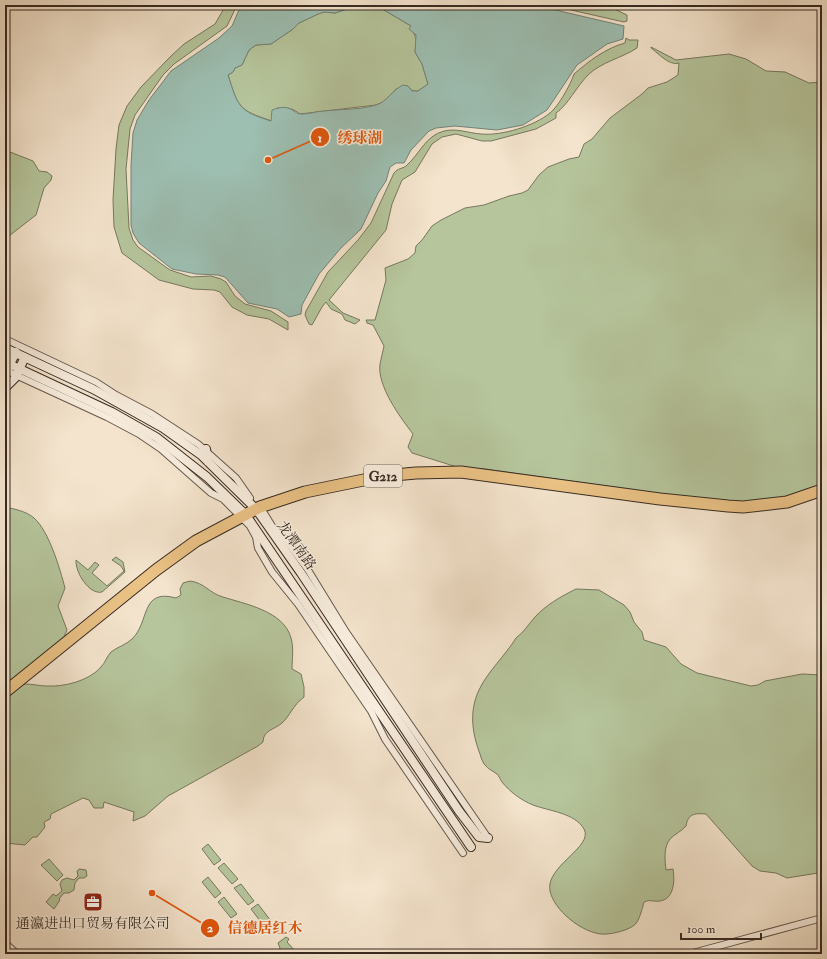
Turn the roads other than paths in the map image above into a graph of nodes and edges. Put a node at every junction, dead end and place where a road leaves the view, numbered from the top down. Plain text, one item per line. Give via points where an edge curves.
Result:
1 (5, 339) edge
2 (5, 348) edge
3 (16, 352) junction
4 (25, 357) junction
5 (7, 368) edge
6 (18, 372) junction
7 (5, 388) edge
8 (206, 450) junction
9 (208, 462) junction
10 (220, 474) junction
11 (212, 482) junction
12 (822, 490) edge
13 (258, 508) junction
14 (243, 516) junction
15 (281, 547) junction
16 (272, 553) junction
17 (5, 692) edge
18 (372, 707) junction
19 (488, 838) joint
20 (471, 848) dead end
21 (463, 853) dead end
22 (822, 918) edge
23 (5, 943) edge
24 (18, 954) edge
25 (689, 954) edge

1 - 8 street via 96,382 152,414
2 - 3 main road, 龙潭南路
3 - 4 main road, 龙潭南路
3 - 5 main road
4 - 6 main road
4 - 9 main road, 龙潭南路 via 93,389 148,419
5 - 6 main road, 龙潭南路
6 - 7 main road
6 - 11 main road, 龙潭南路 via 112,412 144,430 185,458
6 - 14 street via 139,434
8 - 9 main road
8 - 13 street via 236,478
9 - 10 main road, 龙潭南路
10 - 11 main road
10 - 13 main road, 龙潭南路 via 242,497
11 - 14 main road, 龙潭南路
12 - 13 highway, G212 via 787,502 743,507 660,499 491,475 461,472 416,473 366,479 305,492
13 - 14 highway, G212
13 - 15 main road, 龙潭南路
13 - 19 street via 308,570 346,632
14 - 16 main road, 龙潭南路
14 - 17 highway, G212 via 196,541 166,563
14 - 18 street via 276,578 298,604
15 - 16 main road
15 - 19 main road, 龙潭南路 via 460,811 479,837
16 - 18 main road, 龙潭南路
18 - 20 main road, 龙潭南路
18 - 21 street via 386,739
22 - 25 street
23 - 24 street

